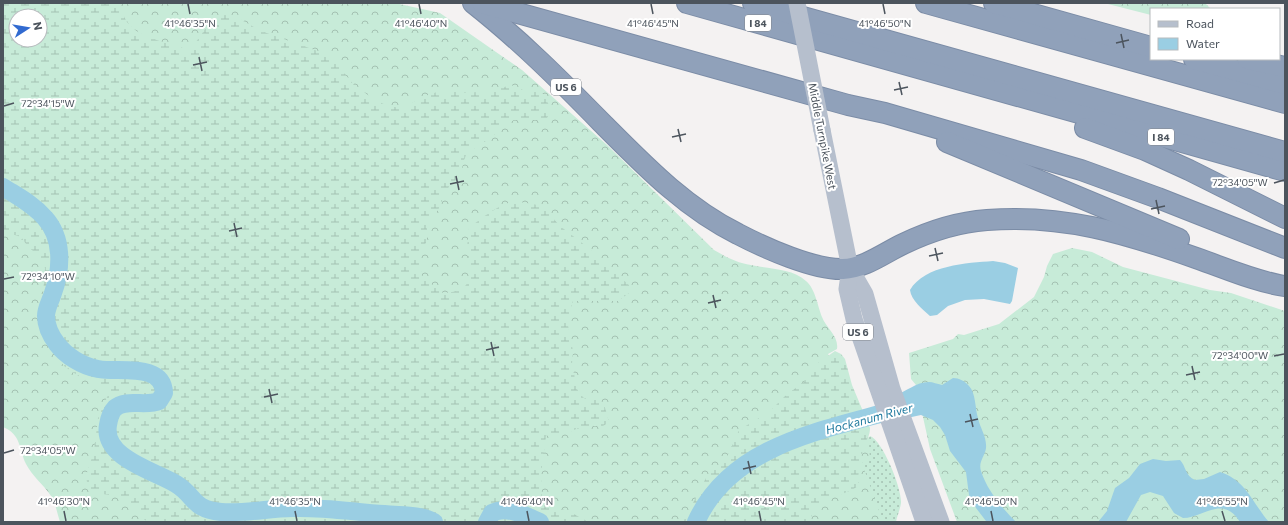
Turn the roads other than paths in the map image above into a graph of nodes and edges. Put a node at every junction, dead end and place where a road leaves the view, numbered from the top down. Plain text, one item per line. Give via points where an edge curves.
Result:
1 (473, 3) edge
2 (482, 3) edge
3 (687, 3) edge
4 (753, 3) edge
5 (797, 3) edge
6 (926, 3) edge
7 (994, 3) edge
8 (1105, 34) junction
9 (1150, 37) edge
10 (1150, 47) edge
11 (1198, 60) edge
12 (1253, 60) edge
13 (1285, 67) edge
14 (1285, 84) edge
15 (1037, 102) junction
16 (1285, 103) edge
17 (848, 105) junction
18 (1285, 152) edge
19 (1285, 171) edge
20 (1285, 218) edge
21 (1285, 248) edge
22 (850, 268) junction
23 (1284, 286) edge
24 (899, 430) junction
25 (924, 522) edge
26 (941, 522) edge

1 - 22 highway, US 6 via 530,51 643,164 704,215 739,235 785,255 825,267
2 - 17 highway
3 - 15 highway, I 84
4 - 18 highway
5 - 22 main road, Middle Turnpike West / US 6, bridge
6 - 16 highway
7 - 8 highway
8 - 9 highway
8 - 10 highway
11 - 14 highway
12 - 13 highway
15 - 19 highway, I 84
15 - 20 highway via 1062,117 1172,162
17 - 21 highway via 885,113 1081,170
17 - 23 highway via 861,112 949,142 1260,273
22 - 23 highway via 924,235 958,224 999,219 1043,220 1103,228 1260,281
22 - 24 main road, Middle Turnpike West / US 6 via 849,299
24 - 25 main road, Middle Turnpike West / US 6
24 - 26 main road, Middle Turnpike West / US 6

